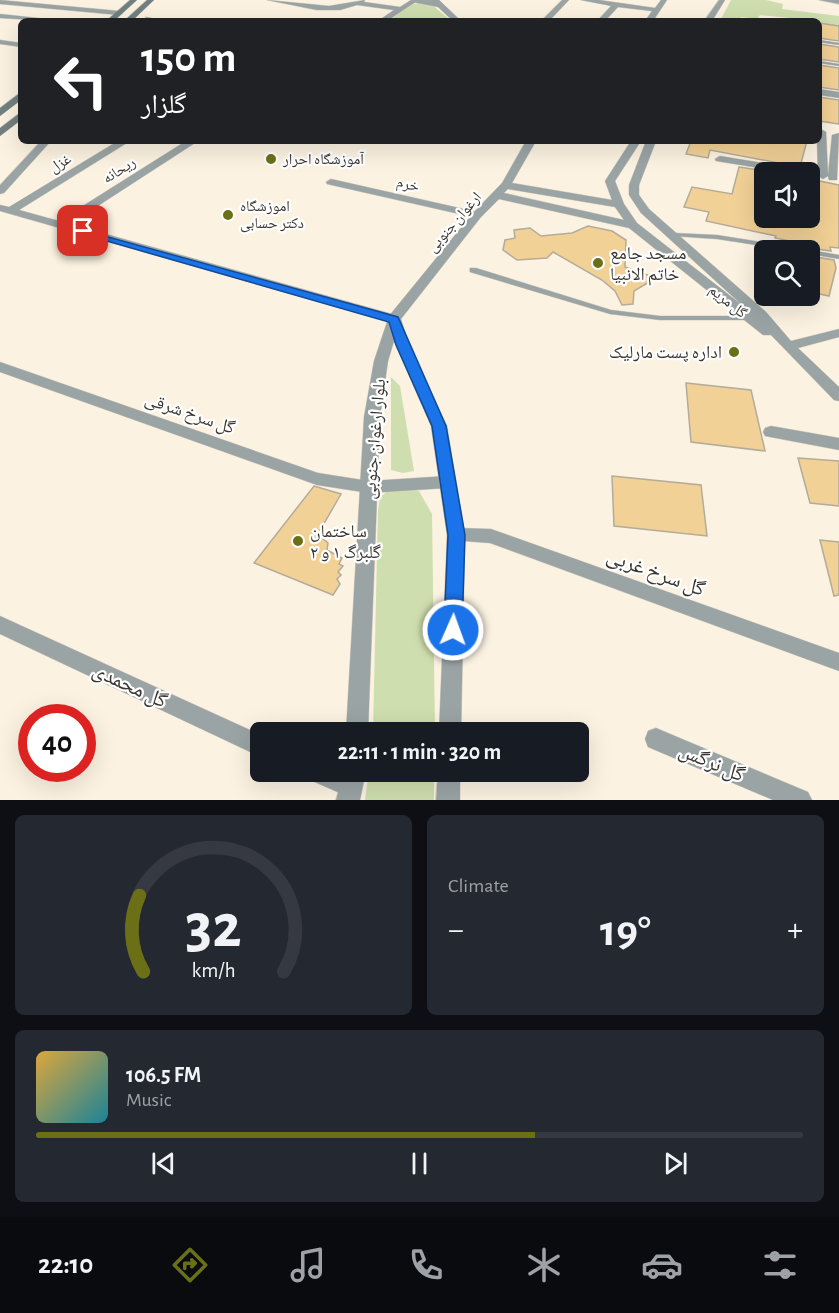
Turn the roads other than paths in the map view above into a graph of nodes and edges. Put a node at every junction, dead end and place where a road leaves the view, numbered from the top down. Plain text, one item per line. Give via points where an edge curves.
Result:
1 (134, 0) edge
2 (152, 0) edge
3 (270, 0) edge
4 (414, 0) edge
5 (566, 0) edge
6 (584, 0) edge
7 (663, 0) edge
8 (724, 0) edge
9 (822, 0) edge
10 (359, 1) edge
11 (0, 2) edge
12 (839, 2) edge
13 (438, 3) edge
14 (617, 4) junction
15 (400, 9) junction
16 (657, 10) junction
17 (119, 13) junction
18 (0, 16) edge
19 (19, 18) edge
20 (113, 18) edge
21 (131, 18) edge
22 (386, 18) edge
23 (454, 18) edge
24 (548, 18) edge
25 (605, 18) edge
26 (651, 18) edge
27 (710, 18) edge
28 (715, 18) edge
29 (822, 41) edge
30 (0, 42) edge
31 (839, 44) edge
32 (18, 45) edge
33 (822, 62) edge
34 (839, 65) edge
35 (822, 92) edge
36 (839, 95) edge
37 (18, 98) edge
38 (0, 113) edge
39 (18, 117) edge
40 (822, 132) edge
41 (0, 133) edge
42 (838, 135) edge
43 (822, 140) edge
44 (43, 144) edge
45 (120, 144) edge
46 (183, 144) edge
47 (529, 144) edge
48 (634, 144) edge
49 (650, 144) edge
50 (720, 159) dead end
51 (754, 165) edge
52 (832, 178) edge
53 (332, 182) dead end
54 (506, 185) junction
55 (0, 191) edge
56 (497, 195) junction
57 (619, 204) junction
58 (5, 210) edge
59 (477, 215) junction
60 (60, 225) junction
61 (633, 225) junction
62 (674, 235) junction
63 (754, 243) edge
64 (820, 254) edge
65 (839, 257) edge
66 (473, 270) dead end
67 (748, 318) junction
68 (394, 320) junction
69 (839, 333) edge
70 (788, 346) junction
71 (0, 367) edge
72 (832, 384) edge
73 (839, 396) edge
74 (771, 432) dead end
75 (839, 444) edge
76 (447, 482) junction
77 (369, 487) junction
78 (456, 535) junction
79 (0, 625) edge
80 (839, 662) edge
81 (357, 722) edge
82 (450, 722) edge
83 (656, 739) dead end
84 (250, 741) edge
85 (449, 782) edge
86 (448, 800) edge
87 (800, 800) edge

1 - 17 main road
2 - 21 main road
3 - 10 street via 326,9 351,7
4 - 13 street
4 - 15 street
5 - 24 street
6 - 14 street
7 - 16 street
8 - 27 street
8 - 28 street
9 - 12 street
10 - 15 street
11 - 17 street
13 - 23 street
14 - 16 street
14 - 25 street
15 - 22 street
16 - 26 street
17 - 20 main road
18 - 19 street
29 - 31 lane
30 - 32 street
33 - 34 lane
35 - 36 street
37 - 38 main road
39 - 41 main road
40 - 42 street
42 - 52 street
43 - 52 street
44 - 55 street
45 - 58 street, غزل
46 - 60 street, ریحانه
47 - 54 street, ارغوان جنوبی
48 - 57 street, گل مریم via 610,181
49 - 62 street, گل مریم via 638,170 634,195 645,211
50 - 51 street
53 - 59 street, خرم
54 - 56 street, ارغوان جنوبی
54 - 57 street
56 - 59 street, ارغوان جنوبی
56 - 61 street
57 - 61 street, گل مریم
58 - 60 street
59 - 68 street, ارغوان جنوبی
60 - 68 street
61 - 67 street, گل مریم
62 - 63 lane
62 - 70 street, گل مریم via 761,315
64 - 65 lane
66 - 67 lane via 610,312 660,318
67 - 70 street, گل مریم
68 - 76 street, بلوار ارغوان جنوبی via 439,426
68 - 77 street, بلوار ارغوان جنوبی via 381,361 372,417
69 - 70 street
70 - 72 street, گل مریم
71 - 77 street, گل سرخ شرقی via 317,479
72 - 73 street, گل مریم
74 - 75 street
76 - 77 street, گل سرخ شرقی
76 - 78 street, بلوار ارغوان جنوبی
77 - 81 street, بلوار ارغوان جنوبی
78 - 80 street, گل سرخ غربی via 491,536
78 - 82 street, بلوار ارغوان جنوبی
79 - 84 street, گل محمدی
83 - 87 street, گل نرگس
85 - 86 street

